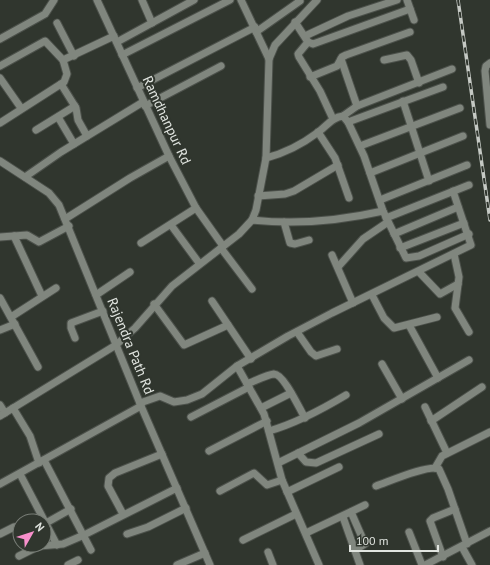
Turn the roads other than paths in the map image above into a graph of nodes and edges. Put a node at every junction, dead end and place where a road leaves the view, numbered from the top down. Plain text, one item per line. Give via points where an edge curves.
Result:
1 (54, 0) edge
2 (97, 0) edge
3 (142, 0) edge
4 (194, 0) edge
5 (230, 0) edge
6 (241, 0) edge
7 (300, 0) edge
8 (317, 0) edge
9 (397, 0) edge
10 (407, 0) edge
11 (181, 3) edge
12 (410, 10) junction
13 (305, 11) junction
14 (414, 20) dead end
15 (295, 22) junction
16 (57, 23) dead end
17 (152, 23) junction
18 (256, 29) junction
19 (410, 32) dead end
20 (0, 39) edge
21 (115, 39) junction
22 (306, 39) junction
23 (122, 55) junction
24 (74, 56) junction
25 (269, 59) junction
26 (341, 59) junction
27 (63, 60) junction
28 (384, 60) dead end
29 (490, 63) edge
30 (0, 66) edge
31 (221, 66) dead end
32 (452, 70) dead end
33 (310, 77) junction
34 (0, 78) edge
35 (420, 83) junction
36 (61, 84) junction
37 (443, 87) dead end
38 (137, 88) junction
39 (403, 101) junction
40 (144, 104) junction
41 (75, 106) junction
42 (357, 106) junction
43 (21, 108) junction
44 (460, 108) dead end
45 (343, 116) junction
46 (58, 118) junction
47 (333, 119) junction
48 (348, 122) junction
49 (0, 123) edge
50 (490, 125) edge
51 (410, 126) junction
52 (36, 130) dead end
53 (318, 132) junction
54 (87, 136) junction
55 (463, 136) dead end
56 (74, 144) junction
57 (360, 146) junction
58 (419, 153) junction
59 (169, 156) junction
60 (266, 158) junction
61 (0, 161) edge
62 (338, 165) junction
63 (467, 165) dead end
64 (370, 173) junction
65 (25, 177) junction
66 (429, 181) junction
67 (469, 185) dead end
68 (453, 192) junction
69 (258, 196) junction
70 (348, 198) dead end
71 (380, 200) junction
72 (458, 207) junction
73 (196, 208) junction
74 (386, 217) junction
75 (66, 219) junction
76 (252, 220) junction
77 (284, 222) junction
78 (464, 223) junction
79 (171, 225) junction
80 (69, 226) junction
81 (394, 234) junction
82 (469, 234) junction
83 (14, 236) junction
84 (0, 237) edge
85 (309, 240) dead end
86 (141, 244) dead end
87 (222, 247) junction
88 (400, 248) junction
89 (454, 254) junction
90 (332, 255) dead end
91 (199, 263) junction
92 (338, 267) junction
93 (130, 272) dead end
94 (419, 272) junction
95 (458, 284) junction
96 (56, 288) dead end
97 (252, 289) dead end
98 (96, 295) junction
99 (372, 295) junction
100 (42, 296) junction
101 (0, 298) edge
102 (212, 301) dead end
103 (353, 303) junction
104 (154, 304) junction
105 (103, 312) junction
106 (437, 316) dead end
107 (11, 317) junction
108 (15, 324) junction
109 (228, 325) junction
110 (409, 325) junction
111 (0, 330) edge
112 (297, 332) junction
113 (469, 332) dead end
114 (76, 338) dead end
115 (116, 345) junction
116 (337, 348) dead end
117 (251, 359) junction
118 (469, 360) dead end
119 (382, 364) dead end
120 (237, 366) junction
121 (38, 367) dead end
122 (438, 378) junction
123 (248, 385) junction
124 (482, 387) dead end
125 (291, 393) junction
126 (346, 395) dead end
127 (402, 399) junction
128 (0, 404) edge
129 (141, 404) junction
130 (424, 407) dead end
131 (13, 408) junction
132 (261, 408) junction
133 (3, 414) edge
134 (191, 417) dead end
135 (305, 418) junction
136 (267, 421) junction
137 (431, 421) junction
138 (269, 431) junction
139 (490, 432) edge
140 (379, 434) dead end
141 (209, 451) dead end
142 (298, 453) junction
143 (447, 453) junction
144 (162, 454) junction
145 (42, 462) junction
146 (278, 463) junction
147 (339, 467) dead end
148 (436, 468) junction
149 (20, 474) junction
150 (282, 480) junction
151 (0, 484) edge
152 (376, 486) dead end
153 (177, 488) junction
154 (220, 491) dead end
155 (287, 492) junction
156 (365, 505) dead end
157 (186, 508) junction
158 (71, 509) junction
159 (455, 509) junction
160 (351, 512) junction
161 (41, 513) edge
162 (123, 514) junction
163 (296, 514) junction
164 (343, 517) junction
165 (52, 520) edge
166 (12, 528) edge
167 (490, 531) edge
168 (409, 532) dead end
169 (306, 533) junction
170 (0, 534) edge
171 (127, 534) dead end
172 (52, 535) edge
173 (84, 535) junction
174 (243, 540) dead end
175 (57, 545) junction
176 (465, 545) junction
177 (91, 550) dead end
178 (355, 550) junction
179 (268, 552) dead end
180 (205, 553) junction
181 (19, 556) dead end
182 (443, 557) junction
183 (78, 560) dead end
184 (68, 565) edge
185 (176, 565) edge
186 (210, 565) edge
187 (273, 565) edge
188 (319, 565) edge
189 (360, 565) edge
190 (422, 565) edge
191 (425, 565) edge
192 (472, 565) edge

1 - 20 street via 45,14
2 - 21 street, Ramdhanpur Rd
3 - 17 street
4 - 11 street
5 - 23 street
6 - 18 street
7 - 13 street
7 - 18 street
8 - 13 street
9 - 22 street via 348,16
10 - 12 street
11 - 17 street
12 - 14 street
12 - 22 street via 313,44
13 - 15 street
15 - 22 street
15 - 25 street via 274,45
16 - 24 street
17 - 21 street
18 - 25 street
18 - 38 street
19 - 26 street via 346,54
21 - 23 street, Ramdhanpur Rd
21 - 24 street
22 - 33 street via 298,54
23 - 38 street, Ramdhanpur Rd
24 - 27 street
25 - 60 street
26 - 33 street via 338,66
26 - 42 street
27 - 30 street via 45,41
27 - 36 street via 67,74
28 - 35 street via 407,55
29 - 50 street via 485,71
31 - 40 street
32 - 35 street
33 - 47 street via 320,91
34 - 43 street
35 - 42 street
36 - 41 street
36 - 43 street
37 - 39 street
38 - 40 street, Ramdhanpur Rd
39 - 48 street
39 - 51 street
40 - 54 street
40 - 59 street, Ramdhanpur Rd
41 - 46 street
41 - 54 street via 78,120
42 - 45 street
43 - 49 street
44 - 51 street
45 - 47 street
45 - 48 street
46 - 52 street
46 - 56 street
47 - 53 street
48 - 57 street
51 - 57 street
51 - 58 street
53 - 60 street via 292,149
53 - 62 street
54 - 56 street
55 - 58 street
56 - 65 street
57 - 64 street
58 - 64 street
58 - 66 street
59 - 73 street, Ramdhanpur Rd
59 - 75 street
60 - 69 street
61 - 65 street, Rajendra Path Rd
62 - 69 street via 294,191
62 - 70 street
63 - 66 street
64 - 71 street
65 - 75 street, Rajendra Path Rd via 55,198
66 - 71 street
67 - 68 street
68 - 72 street
68 - 74 street
69 - 76 street
71 - 74 street
72 - 78 street
72 - 81 street
73 - 79 street
73 - 87 street, Ramdhanpur Rd
74 - 77 street via 327,222
74 - 81 street
74 - 92 street
75 - 80 street, Rajendra Path Rd
76 - 77 street
76 - 87 street
77 - 85 street via 290,243
78 - 82 street
78 - 88 street
79 - 86 street
79 - 91 street
80 - 83 street via 39,242 27,235
80 - 98 street, Rajendra Path Rd
81 - 88 street
82 - 88 street via 409,259
82 - 89 street via 471,245
83 - 84 street
83 - 100 street
87 - 91 street
87 - 97 street, Ramdhanpur Rd
89 - 94 street
89 - 95 street
90 - 92 street
91 - 104 street
92 - 103 street
93 - 98 street
94 - 95 street via 440,294
94 - 99 street
95 - 113 street via 455,308
96 - 100 street
98 - 105 street, Rajendra Path Rd
99 - 103 street
99 - 110 street via 391,327
100 - 107 street
101 - 107 street
102 - 109 street
103 - 112 street
104 - 109 street via 184,345
104 - 115 street via 135,328
105 - 114 street via 71,323
105 - 115 street, Rajendra Path Rd
106 - 110 street
107 - 108 street
108 - 111 street
108 - 121 street
109 - 117 street
110 - 122 street
112 - 116 street via 316,356
112 - 117 street
115 - 129 street, Rajendra Path Rd
115 - 131 street
117 - 120 street
118 - 122 street
119 - 127 street
120 - 123 street
120 - 129 street via 207,391 187,400 174,402 160,396
122 - 127 street
123 - 125 street via 276,374
123 - 132 street
123 - 134 street
124 - 137 street
125 - 132 street
125 - 135 street
126 - 135 street
127 - 142 street
128 - 133 street
129 - 144 street, Rajendra Path Rd
129 - 145 street
130 - 137 street
131 - 133 street
131 - 145 street
132 - 136 street
135 - 138 street
136 - 138 street
136 - 141 street
137 - 143 street
138 - 146 street
139 - 143 street
140 - 142 street via 316,463 306,462
142 - 146 street
143 - 148 street via 442,456
144 - 153 street, Rajendra Path Rd
144 - 162 street via 109,478 108,486
145 - 149 street
145 - 158 street
146 - 150 street
147 - 155 street
148 - 152 street
148 - 159 street via 443,476
149 - 151 street
149 - 161 street
150 - 154 street via 267,485 254,473
150 - 155 street
153 - 157 street, Rajendra Path Rd
153 - 162 street
155 - 163 street
156 - 160 street
157 - 171 street
157 - 180 street, Rajendra Path Rd
158 - 165 street
158 - 173 street
159 - 176 street
159 - 182 street via 430,521
160 - 164 street
160 - 178 street via 365,544
162 - 173 street
163 - 169 street
163 - 174 street
164 - 169 street
164 - 178 street
166 - 170 street
167 - 176 street
168 - 190 street
169 - 188 street
172 - 175 street
173 - 175 street
173 - 177 street
175 - 181 street via 39,546
176 - 182 street
176 - 192 street
178 - 189 street
179 - 187 street
180 - 185 street
180 - 186 street, Rajendra Path Rd
182 - 191 street
183 - 184 street

